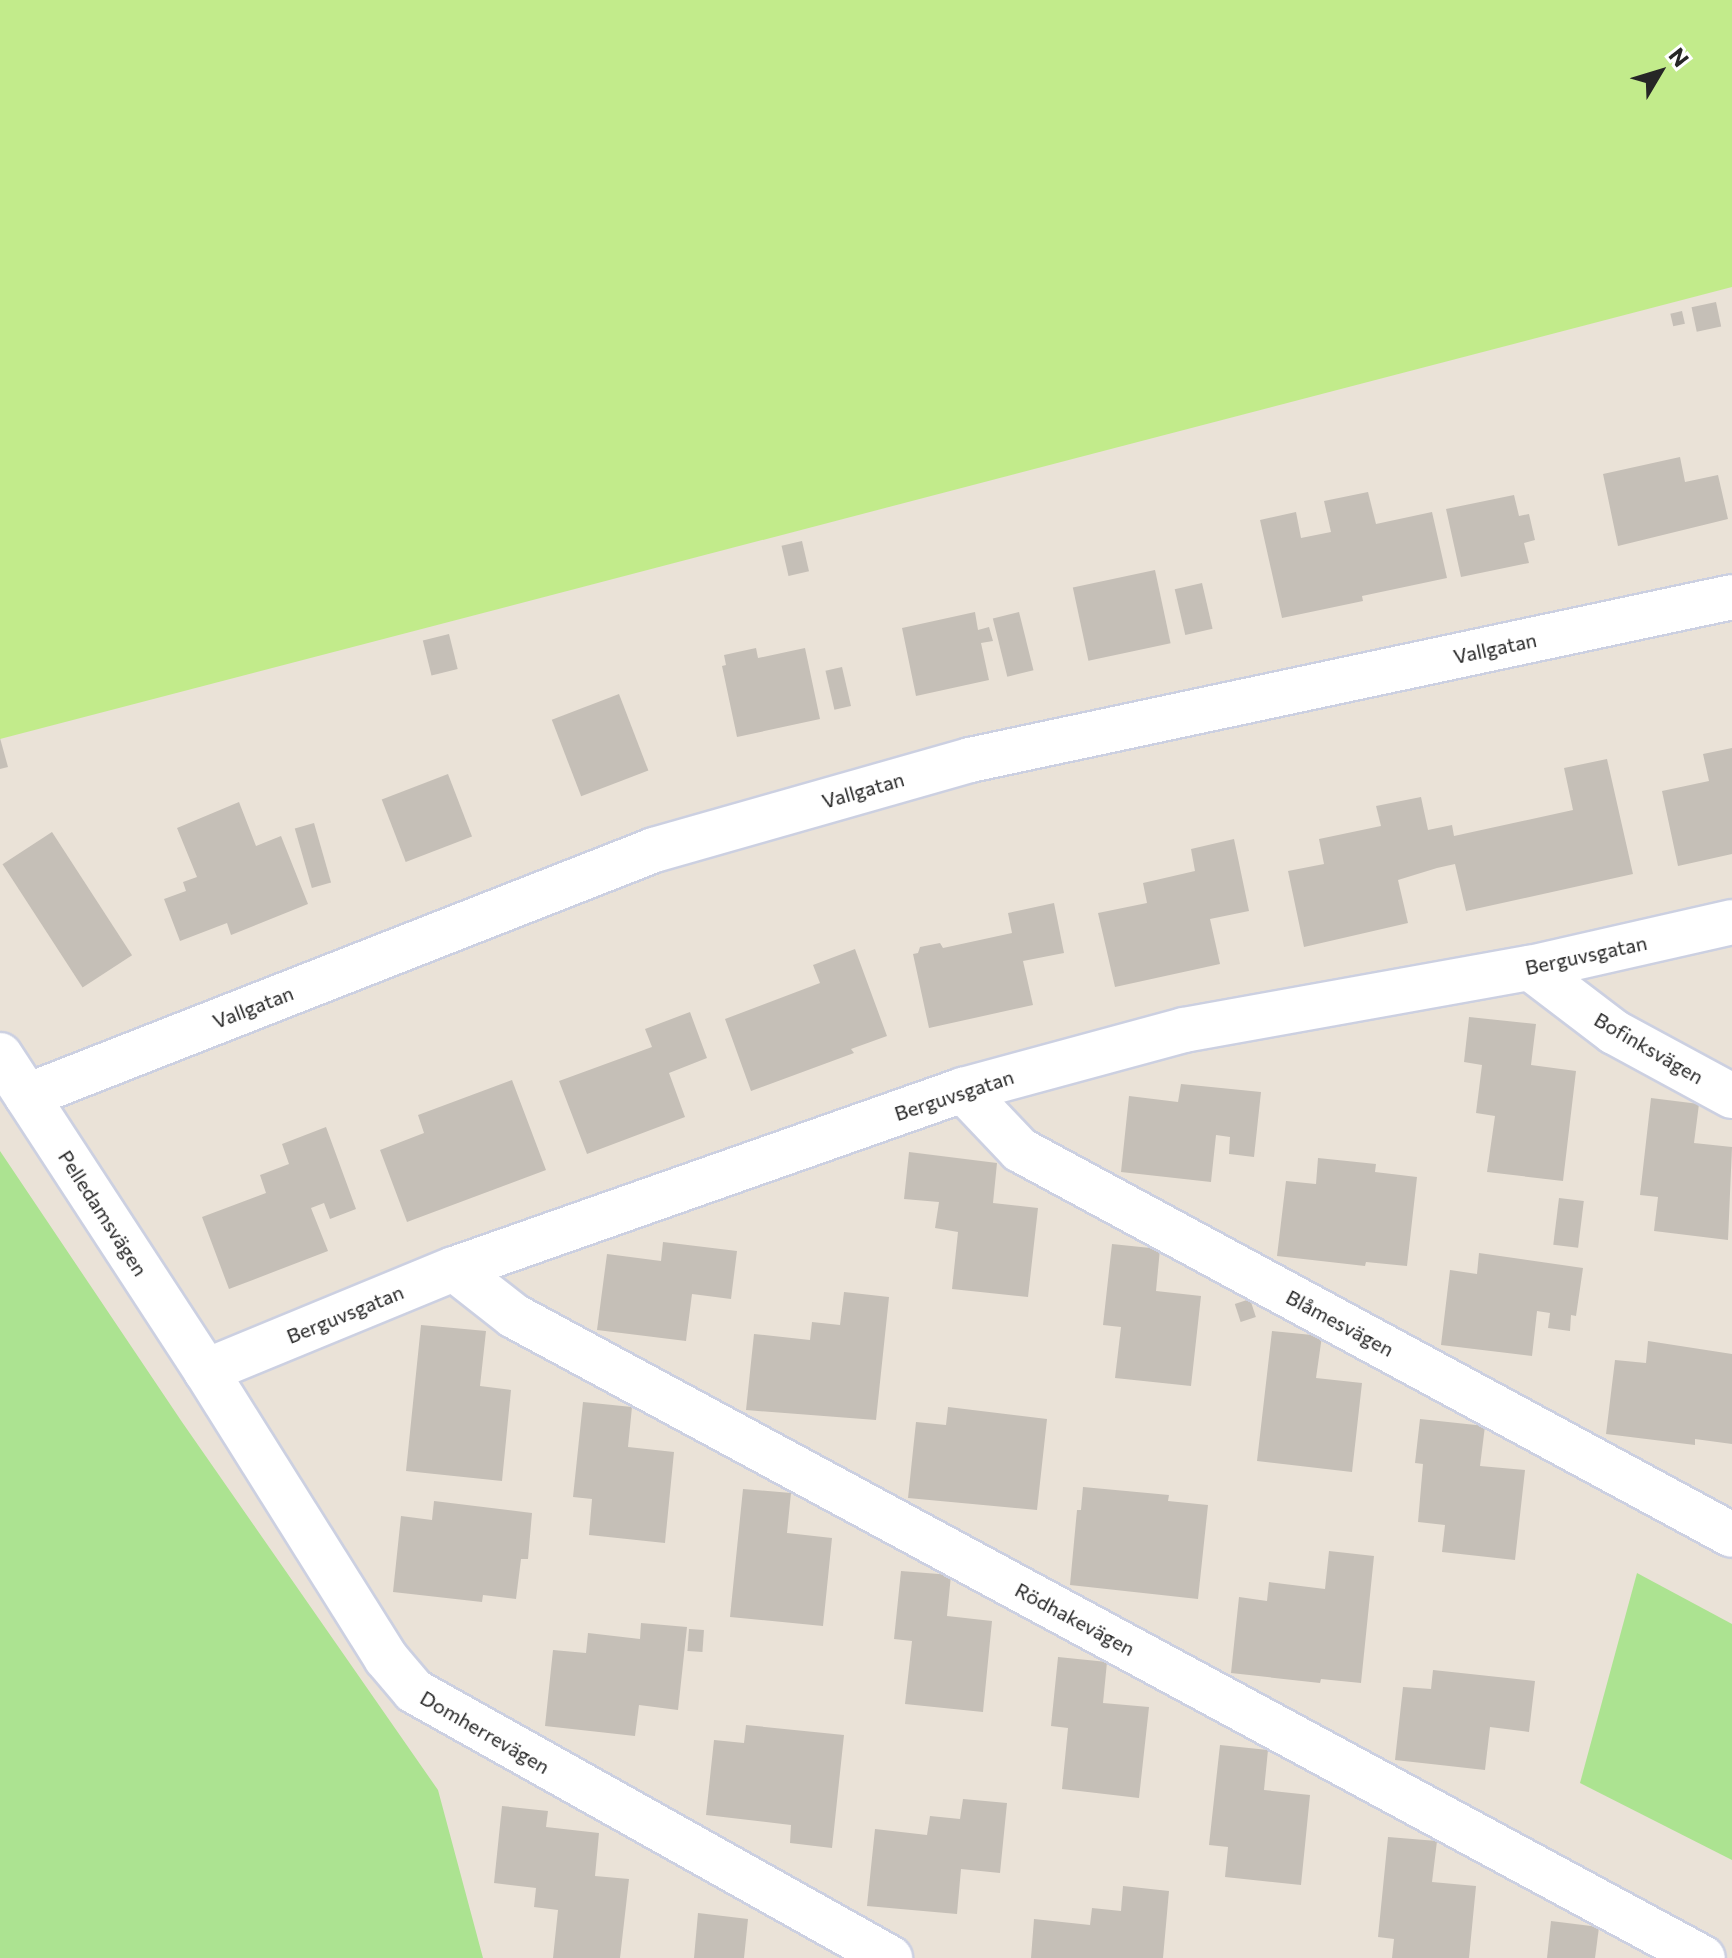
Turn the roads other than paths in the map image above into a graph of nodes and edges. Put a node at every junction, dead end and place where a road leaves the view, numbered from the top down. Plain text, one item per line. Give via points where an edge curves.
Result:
1 (1732, 597) edge
2 (1732, 922) edge
3 (1530, 968) junction
4 (0, 1055) edge
5 (963, 1090) junction
6 (27, 1096) junction
7 (1732, 1096) edge
8 (454, 1269) junction
9 (206, 1371) junction
10 (1732, 1535) edge
11 (890, 1958) edge
12 (1703, 1958) edge

1 - 6 street, Vallgatan via 970,760 654,850
2 - 3 street, Berguvsgatan
3 - 5 street, Berguvsgatan via 1184,1030
3 - 7 street, Bofinksvägen via 1614,1032
4 - 6 street, Pelledamsvägen
5 - 8 street, Berguvsgatan
5 - 10 street, Blåmesvägen via 1020,1150
6 - 9 street, Pelledamsvägen
8 - 9 street, Berguvsgatan
8 - 12 street, Rödhakevägen via 514,1316
9 - 11 street, Domherrevägen via 386,1658 414,1691

